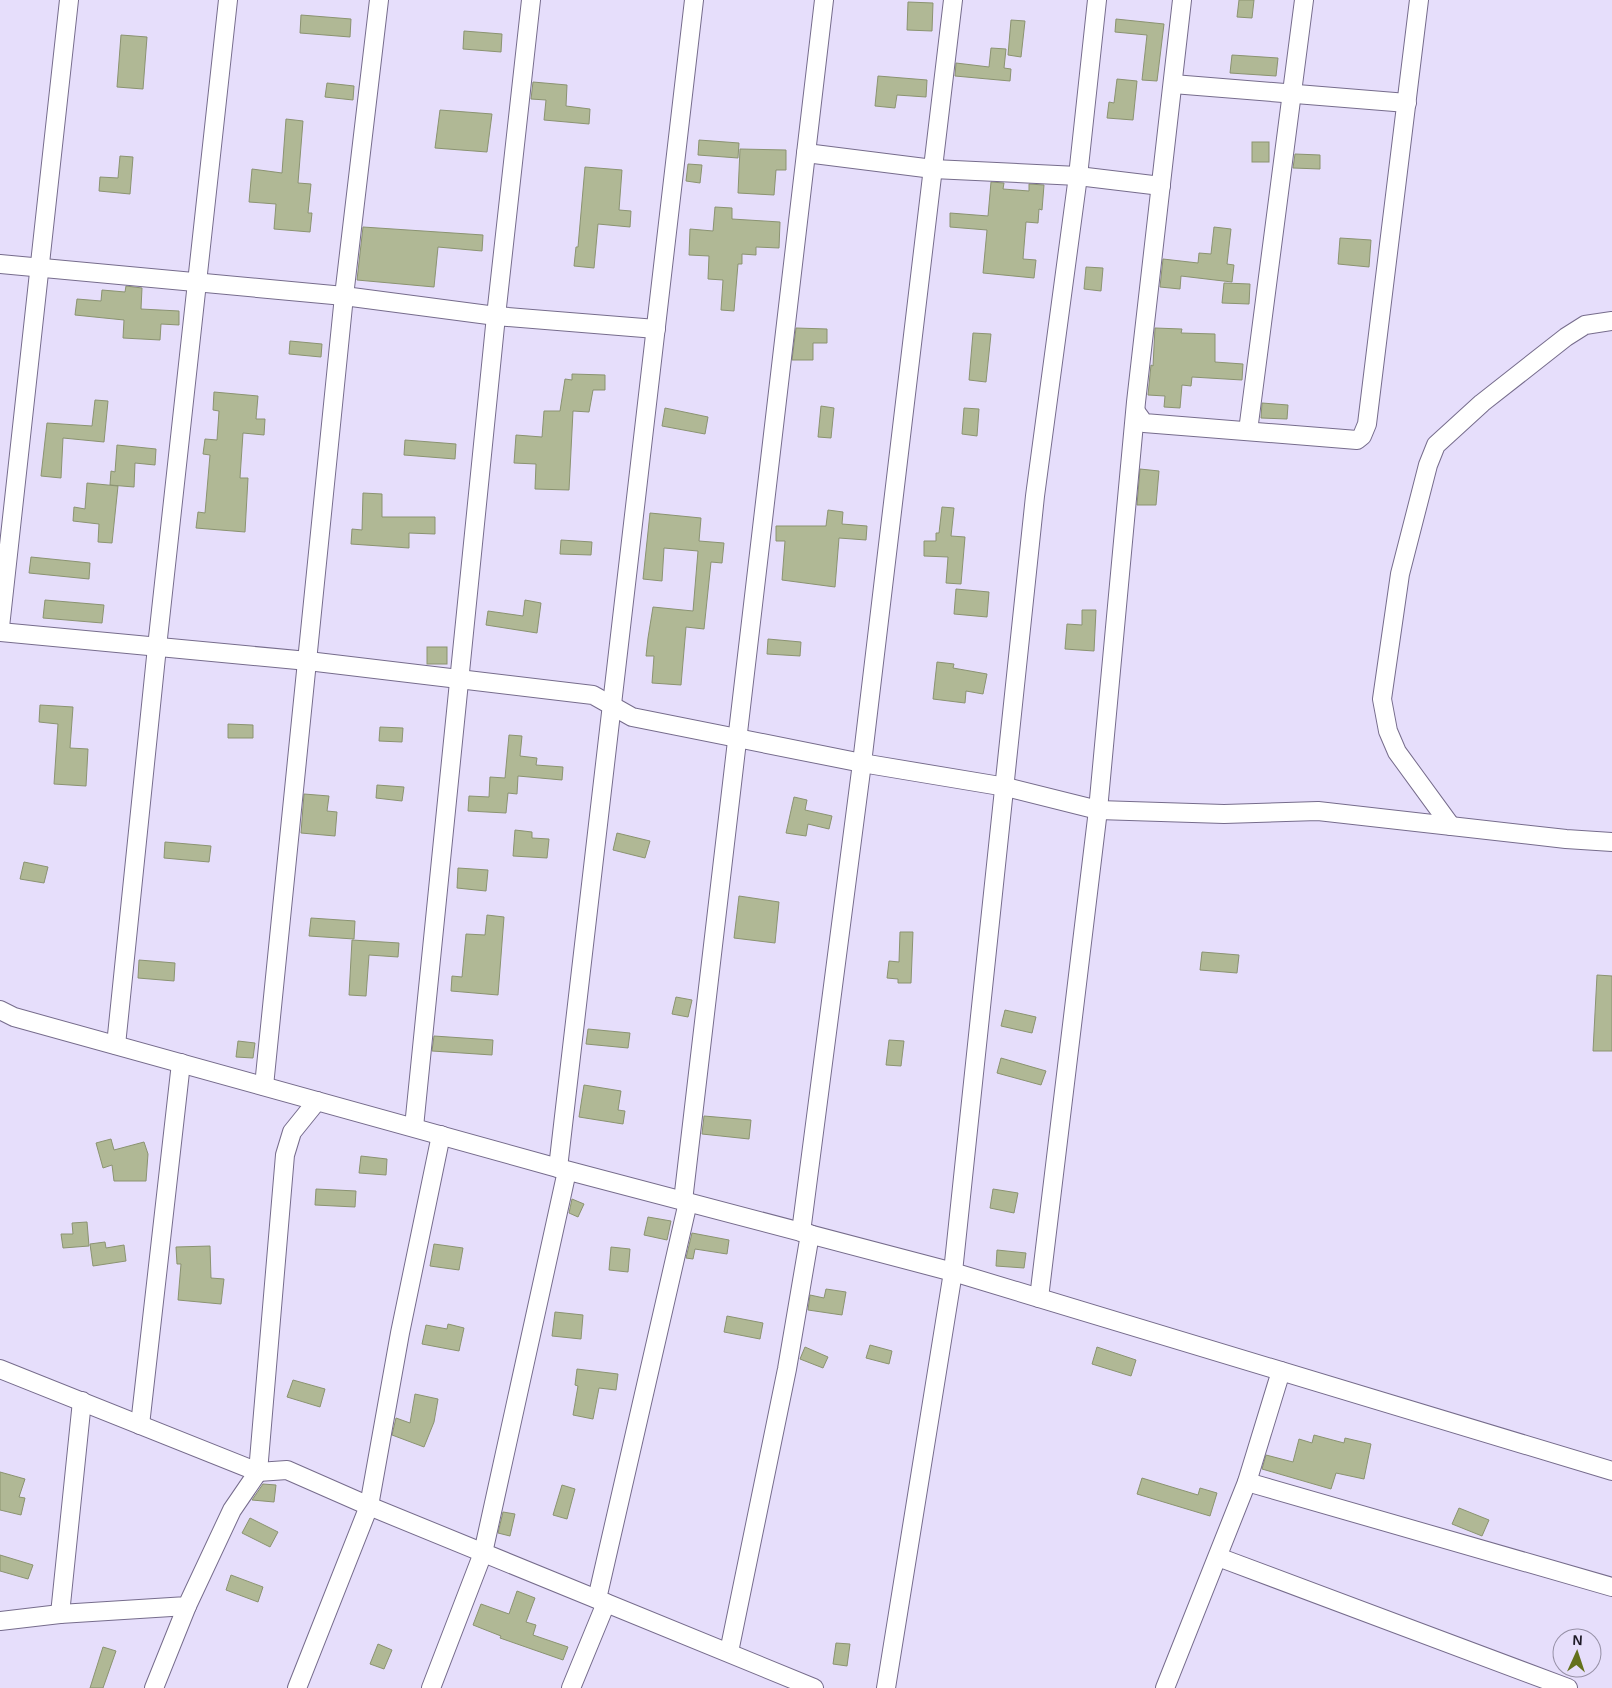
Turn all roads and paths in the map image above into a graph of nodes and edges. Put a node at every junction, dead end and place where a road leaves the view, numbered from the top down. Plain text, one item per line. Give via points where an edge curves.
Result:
1 (70, 0) edge
2 (228, 0) edge
3 (379, 0) edge
4 (531, 0) edge
5 (694, 0) edge
6 (824, 0) edge
7 (953, 0) edge
8 (1097, 0) edge
9 (1182, 0) edge
10 (1304, 0) edge
11 (1419, 0) edge
12 (1173, 84) junction
13 (1293, 92) junction
14 (1407, 104) junction
15 (806, 153) junction
16 (933, 169) junction
17 (1078, 176) junction
18 (1161, 186) junction
19 (0, 264) edge
20 (40, 268) junction
21 (197, 283) junction
22 (344, 296) junction
23 (496, 316) junction
24 (1612, 321) edge
25 (656, 329) junction
26 (1136, 412) junction
27 (1248, 431) junction
28 (0, 627) edge
29 (0, 632) edge
30 (157, 647) junction
31 (308, 661) junction
32 (459, 679) junction
33 (612, 706) junction
34 (736, 738) junction
35 (862, 763) junction
36 (1006, 787) junction
37 (1098, 810) junction
38 (1451, 826) junction
39 (1612, 842) edge
40 (0, 1010) edge
41 (116, 1045) junction
42 (180, 1063) junction
43 (264, 1086) junction
44 (317, 1101) junction
45 (414, 1127) junction
46 (441, 1135) junction
47 (563, 1170) junction
48 (685, 1202) junction
49 (805, 1233) junction
50 (953, 1272) junction
51 (1039, 1298) junction
52 (0, 1369) edge
53 (1280, 1371) junction
54 (82, 1402) junction
55 (140, 1425) junction
56 (1612, 1471) edge
57 (258, 1472) junction
58 (1248, 1482) junction
59 (368, 1506) junction
60 (483, 1553) junction
61 (1218, 1557) junction
62 (1612, 1587) edge
63 (601, 1601) junction
64 (187, 1606) junction
65 (60, 1614) junction
66 (0, 1620) edge
67 (729, 1652) junction
68 (154, 1688) edge
69 (297, 1688) edge
70 (431, 1688) edge
71 (571, 1688) edge
72 (814, 1688) edge
73 (886, 1688) edge
74 (1165, 1688) edge
75 (1568, 1688) edge

1 - 20 street
2 - 21 street
3 - 22 street
4 - 23 street
5 - 25 street
6 - 15 street
7 - 16 street
8 - 17 street
9 - 12 street
10 - 13 street
11 - 14 street
12 - 13 street
12 - 18 street
13 - 14 street
13 - 27 street
14 - 27 street via 1367,424 1362,436 1357,440
15 - 16 street
15 - 34 street
16 - 17 street
16 - 35 street
17 - 18 street
17 - 36 street via 1035,496
18 - 26 street
19 - 20 street
20 - 21 street
20 - 28 street
21 - 22 street
21 - 30 street
22 - 23 street
22 - 31 street
23 - 25 street
23 - 32 street
24 - 38 street via 1585,325 1566,337 1436,444 1428,465 1400,574 1382,699 1388,731 1397,752
25 - 33 street
26 - 27 street via 1144,423
26 - 37 street
29 - 30 street
30 - 31 street
30 - 41 street
31 - 32 street
31 - 43 street
32 - 33 street via 593,695
32 - 45 street
33 - 34 street via 632,717
33 - 47 street
34 - 35 street
34 - 48 street
35 - 36 street
35 - 49 street
36 - 37 street
36 - 50 street
37 - 38 street via 1224,814 1318,811
37 - 51 street
38 - 39 street
40 - 41 street via 14,1017
41 - 42 street
42 - 43 street
42 - 55 street
43 - 44 street
44 - 45 street
44 - 57 street via 292,1132 285,1155
45 - 46 street
46 - 47 street
46 - 59 street
47 - 48 street
47 - 60 street
48 - 49 street
48 - 63 street
49 - 50 street
49 - 67 street via 787,1369
50 - 51 street
50 - 73 street
51 - 53 street
52 - 54 street
53 - 56 street
53 - 58 street
54 - 55 street
54 - 65 street
55 - 57 street
57 - 59 street via 287,1470
57 - 64 street via 232,1510
58 - 61 street
58 - 62 street
59 - 60 street
59 - 69 street
60 - 63 street
60 - 70 street
61 - 74 street
61 - 75 street
63 - 67 street
63 - 71 street
64 - 65 street
64 - 68 street
65 - 66 street
67 - 72 street

